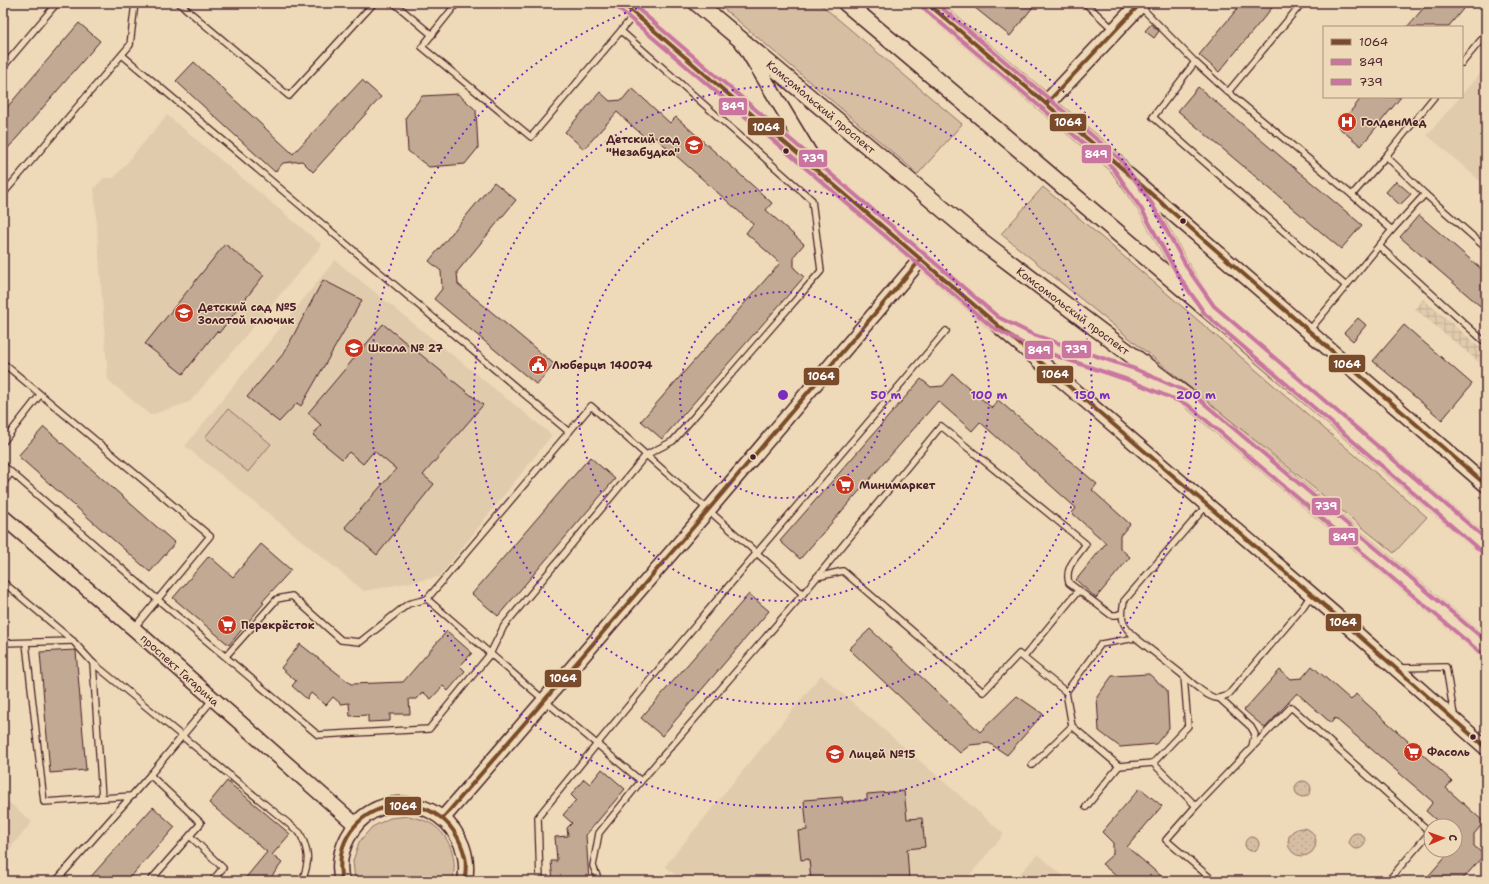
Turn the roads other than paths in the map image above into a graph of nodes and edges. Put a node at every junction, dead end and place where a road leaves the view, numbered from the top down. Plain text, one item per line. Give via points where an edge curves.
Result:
1 (57, 3) edge
2 (135, 3) edge
3 (179, 3) edge
4 (374, 3) edge
5 (394, 3) edge
6 (457, 3) edge
7 (622, 3) edge
8 (697, 3) edge
9 (846, 3) edge
10 (928, 3) edge
11 (1085, 3) edge
12 (1302, 3) edge
13 (1140, 4) edge
14 (635, 14) junction
15 (621, 31) junction
16 (1115, 31) junction
17 (1486, 34) edge
18 (432, 35) junction
19 (742, 41) junction
20 (122, 55) junction
21 (1195, 62) junction
22 (1463, 62) edge
23 (3, 67) edge
24 (1228, 92) junction
25 (1433, 98) edge
26 (1046, 104) junction
27 (1386, 156) junction
28 (1117, 164) junction
29 (822, 174) junction
30 (3, 194) edge
31 (1426, 194) junction
32 (1352, 195) junction
33 (1392, 230) junction
34 (1379, 246) junction
35 (1486, 246) edge
36 (921, 259) junction
37 (1346, 286) junction
38 (1209, 310) junction
39 (995, 322) junction
40 (946, 331) dead end
41 (1308, 332) junction
42 (1486, 343) edge
43 (3, 363) edge
44 (40, 395) junction
45 (1191, 400) junction
46 (569, 432) junction
47 (3, 442) edge
48 (646, 455) junction
49 (3, 466) edge
50 (11, 472) junction
51 (3, 483) edge
52 (1486, 485) edge
53 (1206, 505) junction
54 (709, 509) junction
55 (3, 517) edge
56 (1486, 547) edge
57 (757, 552) junction
58 (817, 577) junction
59 (3, 582) edge
60 (1079, 590) junction
61 (804, 594) junction
62 (1311, 594) junction
63 (157, 599) junction
64 (427, 599) junction
65 (1122, 613) junction
66 (133, 628) junction
67 (1136, 638) junction
68 (73, 641) junction
69 (3, 643) edge
70 (26, 643) junction
71 (1486, 650) edge
72 (490, 654) junction
73 (226, 656) junction
74 (1024, 657) junction
75 (93, 663) junction
76 (1395, 668) junction
77 (1184, 676) junction
78 (1066, 692) junction
79 (1219, 698) junction
80 (213, 699) junction
81 (544, 700) junction
82 (1454, 720) junction
83 (1072, 726) junction
84 (182, 736) junction
85 (596, 744) junction
86 (1252, 748) junction
87 (1486, 748) edge
88 (1153, 764) junction
89 (1032, 765) dead end
90 (1119, 766) junction
91 (150, 775) junction
92 (641, 781) junction
93 (132, 796) junction
94 (102, 798) junction
95 (1196, 806) junction
96 (1086, 808) dead end
97 (443, 818) junction
98 (356, 825) junction
99 (190, 836) junction
100 (56, 881) edge
101 (150, 881) edge
102 (212, 881) edge
103 (302, 881) edge
104 (342, 881) edge
105 (465, 881) edge
106 (540, 881) edge
107 (599, 881) edge
108 (1214, 881) edge
109 (1388, 881) edge

1 - 23 lane
2 - 20 lane via 130,45
3 - 4 lane via 289,96
5 - 18 lane
6 - 18 lane
7 - 14 street
8 - 19 main road, Комсомольский проспект
9 - 38 main road
10 - 26 main road
11 - 16 lane
12 - 24 lane
13 - 16 main road
13 - 21 lane
14 - 15 lane
14 - 29 street
15 - 18 lane via 531,136 422,47
15 - 48 lane via 812,200 821,271 673,441
16 - 26 main road
17 - 22 lane
19 - 29 street
19 - 45 main road, Комсомольский проспект via 982,241
20 - 30 lane
20 - 46 lane
21 - 24 lane
21 - 37 lane via 1153,117
24 - 32 lane
25 - 27 lane
26 - 28 main road
27 - 31 lane
27 - 32 lane
28 - 38 main road via 1147,207 1183,272
28 - 41 street
29 - 36 street
31 - 33 lane
31 - 35 lane
32 - 33 lane
33 - 34 lane
34 - 37 lane
34 - 42 lane
36 - 39 street
36 - 54 street
37 - 41 lane
38 - 56 main road
39 - 45 street via 1032,341 1133,375
39 - 53 street
40 - 57 lane
41 - 52 street
43 - 44 lane
44 - 47 lane
44 - 63 lane via 210,536
45 - 71 main road, Комсомольский проспект
46 - 48 lane via 591,406
46 - 64 lane
48 - 54 lane
48 - 72 lane via 504,626
49 - 50 lane
50 - 51 lane
50 - 63 lane
53 - 62 street
53 - 65 lane via 1124,601
54 - 57 lane
54 - 81 street
55 - 66 street, проспект Гагарина
57 - 61 lane
57 - 85 lane
58 - 60 lane via 941,426 1086,544 1067,575 1070,583
58 - 61 lane
58 - 74 lane via 843,571 983,692 1019,654
59 - 68 lane
60 - 65 lane via 1111,615
60 - 74 lane
61 - 92 lane
62 - 76 street
62 - 79 lane via 1303,607 1229,694
63 - 66 lane
63 - 73 lane
64 - 72 lane
64 - 73 lane via 408,604 360,642 340,640 292,596 277,599
65 - 67 lane via 1126,629
66 - 80 street, проспект Гагарина
67 - 77 lane
67 - 78 lane via 1101,644
68 - 70 lane
68 - 75 lane
69 - 70 lane
70 - 94 lane via 44,802
72 - 73 lane via 429,729 318,735
72 - 81 lane
74 - 78 lane
75 - 84 lane
75 - 94 lane
76 - 82 street
76 - 82 lane via 1446,667
77 - 79 lane via 1201,690
77 - 88 lane via 1188,726
78 - 83 lane
79 - 86 lane via 1251,726 1255,734
80 - 84 lane
80 - 98 street, проспект Гагарина
81 - 85 lane
81 - 97 street
82 - 87 street
83 - 89 lane
83 - 90 lane
84 - 91 lane
84 - 103 lane via 300,833 307,848 308,867
85 - 92 lane
85 - 106 lane via 538,817
86 - 95 lane
86 - 109 lane via 1291,707 1430,832
88 - 90 lane
88 - 95 lane
90 - 96 lane
91 - 93 lane
91 - 99 lane via 201,823
92 - 107 lane via 599,833 593,866
93 - 94 lane
93 - 100 lane
95 - 108 lane via 1166,840
97 - 98 street via 427,809 408,804 389,806 371,813
97 - 105 street via 456,832 464,850 467,869
98 - 104 street via 343,847 339,872
99 - 101 lane
99 - 102 lane via 223,868

